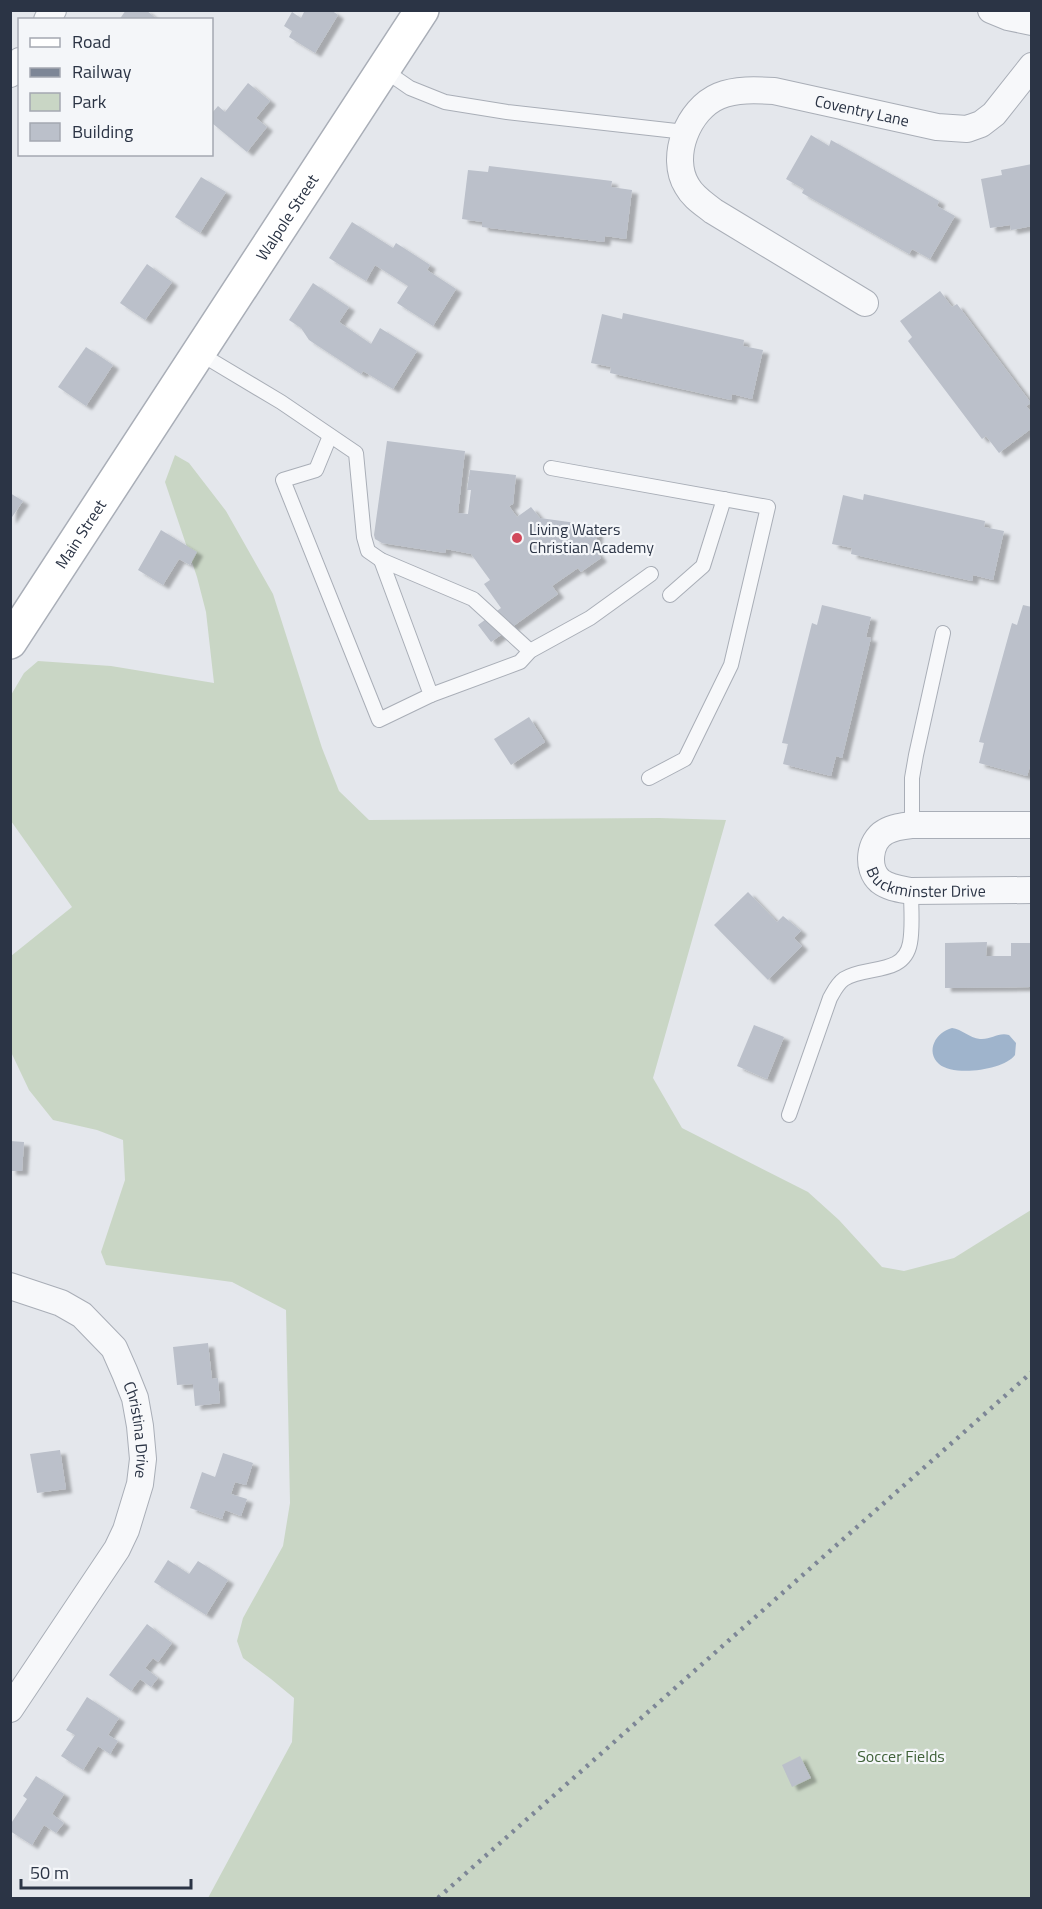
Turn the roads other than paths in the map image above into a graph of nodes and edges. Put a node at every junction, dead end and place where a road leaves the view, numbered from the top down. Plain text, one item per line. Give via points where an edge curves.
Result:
1 (422, 10) edge
2 (991, 10) edge
3 (1032, 22) edge
4 (1032, 66) edge
5 (384, 69) junction
6 (685, 132) junction
7 (865, 303) dead end
8 (199, 353) junction
9 (152, 426) joint
10 (330, 436) junction
11 (551, 468) dead end
12 (724, 499) junction
13 (381, 560) junction
14 (651, 574) dead end
15 (670, 595) dead end
16 (943, 633) dead end
17 (10, 642) edge
18 (530, 651) junction
19 (431, 695) junction
20 (649, 778) dead end
21 (912, 825) junction
22 (1032, 825) edge
23 (1032, 890) edge
24 (911, 891) junction
25 (789, 1115) dead end
26 (10, 1286) edge
27 (10, 1709) edge

1 - 5 main road, Walpole Street
2 - 3 street
4 - 6 street, Coventry Lane via 994,114 967,129 937,127 754,90 718,96 703,105
5 - 6 lane via 410,88 445,102
5 - 8 main road, Walpole Street
6 - 7 street, Coventry Lane via 681,167 685,184 696,198
8 - 9 main road, Walpole Street
8 - 10 lane
9 - 17 main road, Main Street
10 - 13 lane via 356,453 364,537 368,551
10 - 19 lane via 316,470 283,480 379,720
11 - 12 lane
12 - 15 lane via 703,566
12 - 20 lane via 768,507 731,664 685,759
13 - 18 lane via 473,599
13 - 19 lane
14 - 18 lane via 590,618
16 - 21 lane via 912,778
18 - 19 lane via 520,662
21 - 22 street, Buckminster Drive
21 - 24 street, Buckminster Drive via 886,831 872,847 873,870 879,880
23 - 24 street, Buckminster Drive
24 - 25 lane via 911,938 906,954 887,968 855,975 837,986
26 - 27 street, Christina Drive via 61,1303 82,1316 114,1348 135,1398 143,1459 140,1484 117,1549

